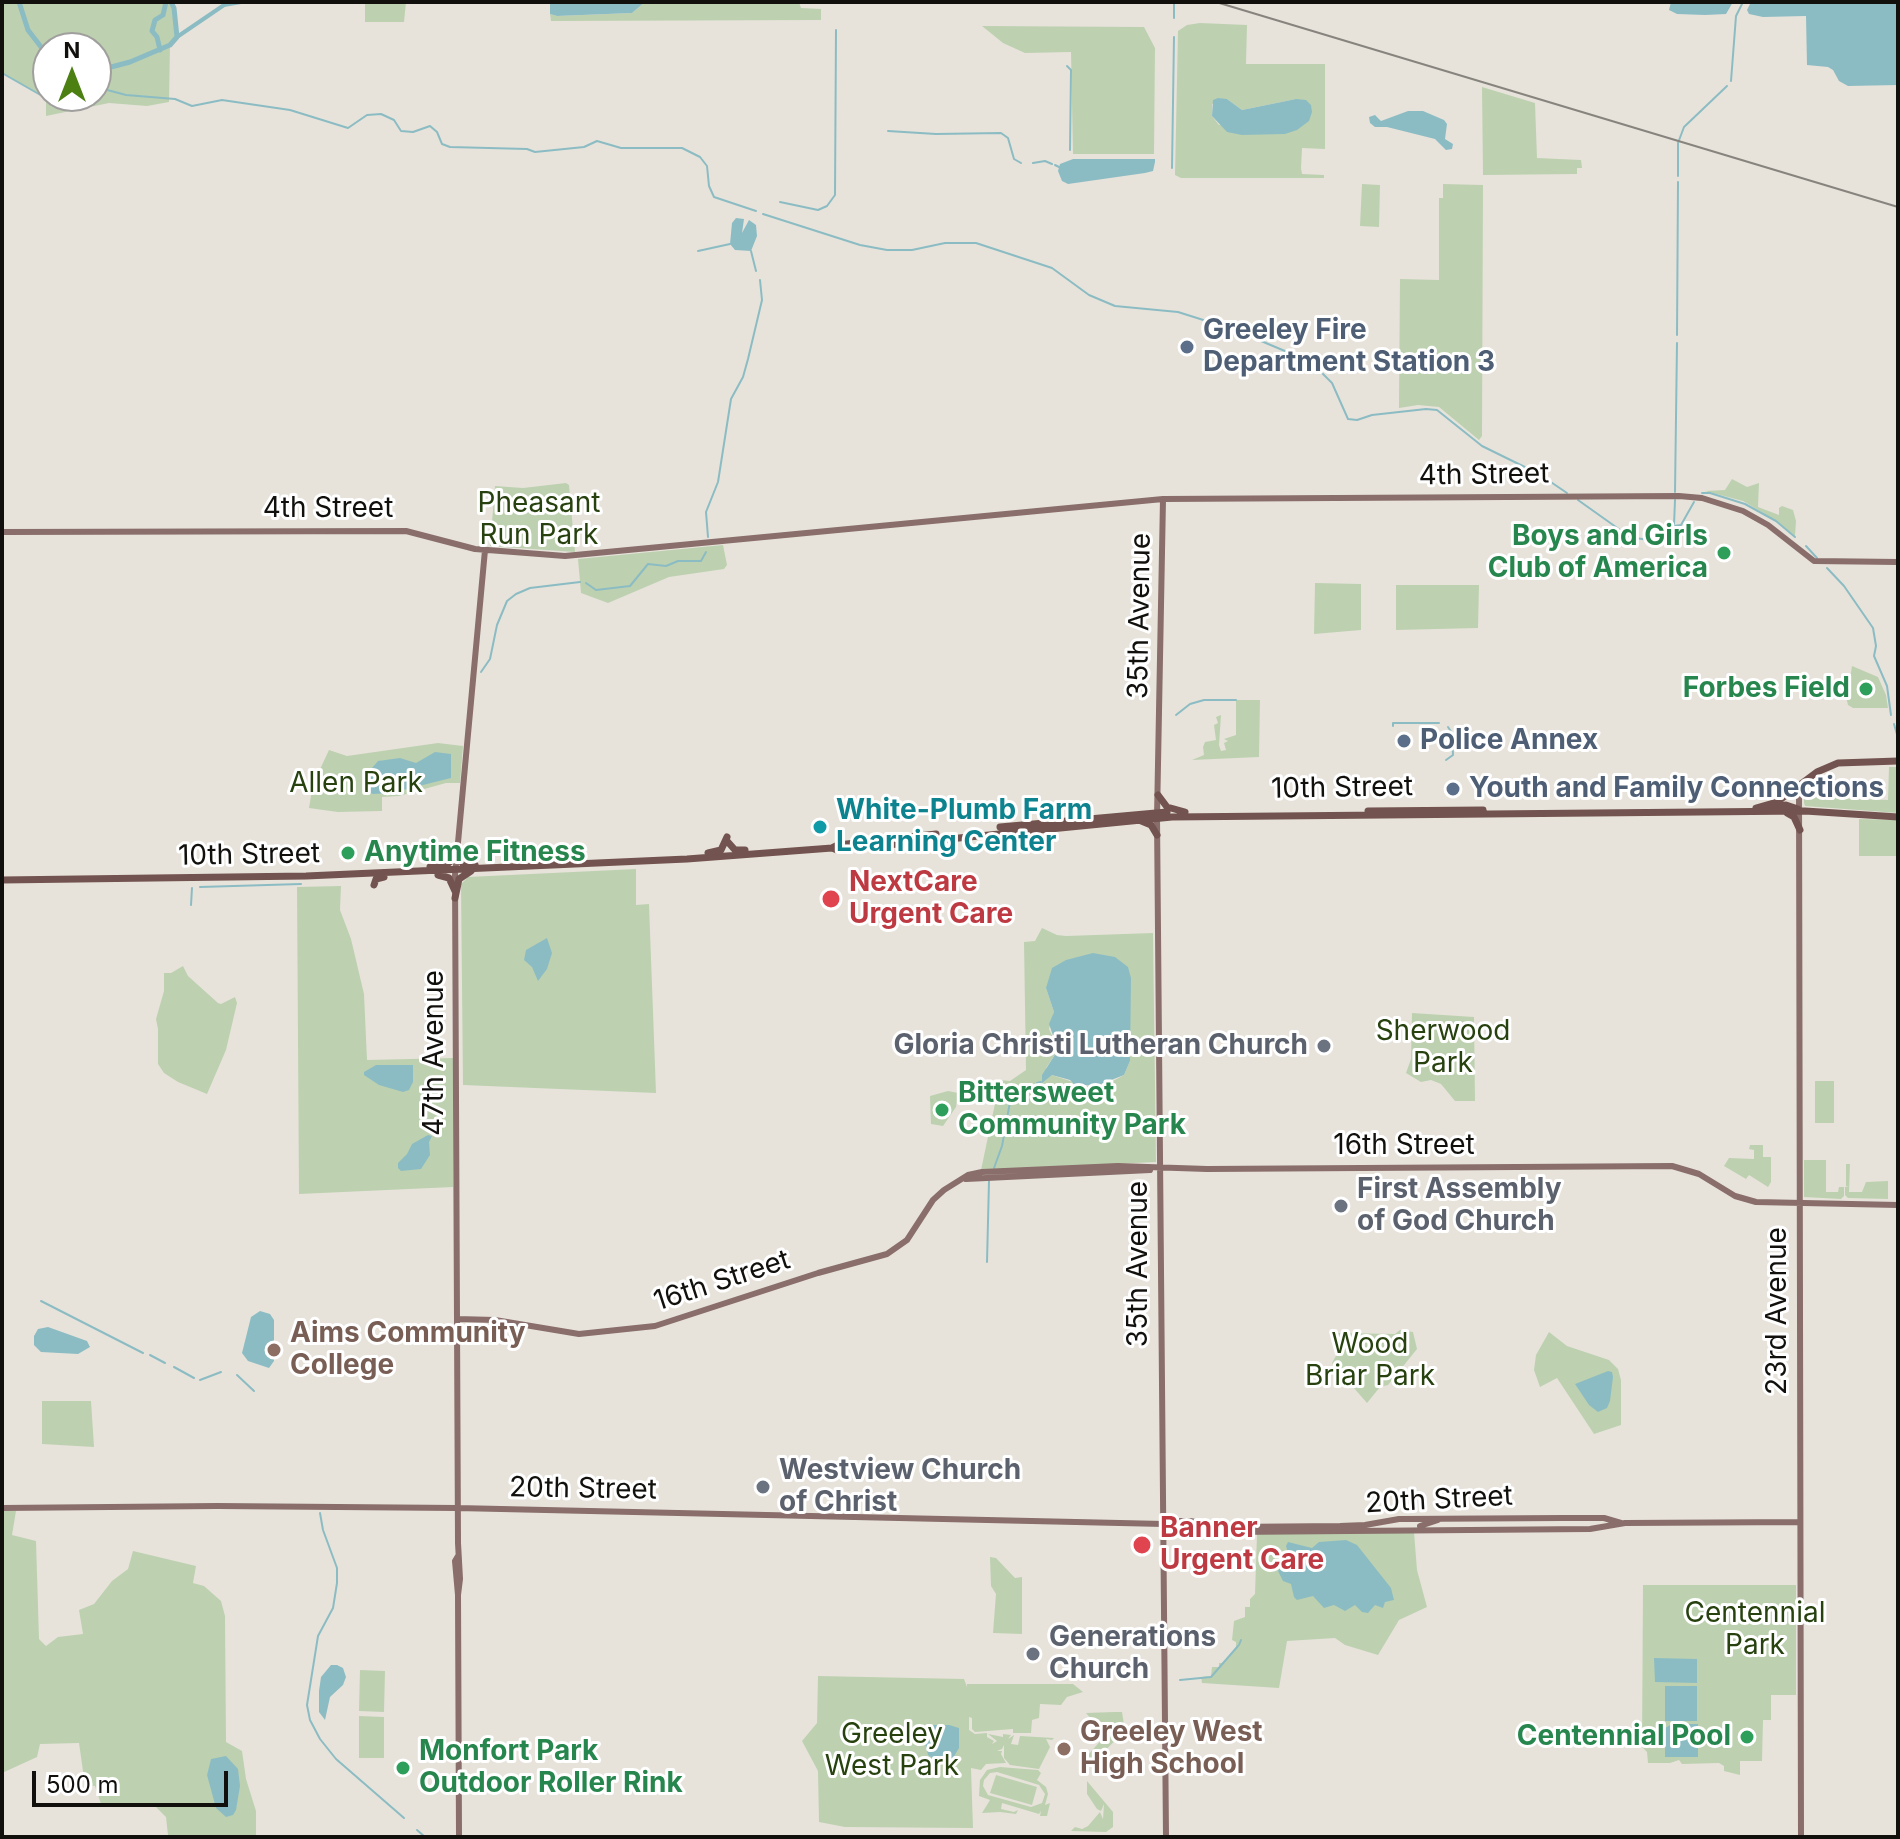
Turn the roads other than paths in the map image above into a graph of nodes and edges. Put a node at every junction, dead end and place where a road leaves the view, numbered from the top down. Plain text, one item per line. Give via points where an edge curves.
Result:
1 (1163, 499) junction
2 (2, 532) edge
3 (485, 550) junction
4 (1898, 562) edge
5 (1898, 761) edge
6 (1799, 786) junction
7 (1158, 795) junction
8 (1718, 808) junction
9 (1767, 810) junction
10 (1800, 811) junction
11 (1185, 812) junction
12 (1332, 813) junction
13 (1708, 813) junction
14 (1235, 814) junction
15 (1157, 815) junction
16 (1898, 817) edge
17 (1133, 819) junction
18 (1800, 830) junction
19 (1157, 835) junction
20 (832, 848) junction
21 (766, 853) junction
22 (457, 855) junction
23 (687, 859) junction
24 (508, 868) junction
25 (455, 870) junction
26 (474, 870) junction
27 (405, 872) junction
28 (420, 872) junction
29 (2, 880) edge
30 (374, 885) dead end
31 (455, 895) junction
32 (1161, 1168) junction
33 (1800, 1204) junction
34 (1898, 1205) edge
35 (457, 1319) junction
36 (2, 1508) edge
37 (457, 1508) junction
38 (1449, 1518) junction
39 (1800, 1522) junction
40 (1621, 1523) junction
41 (1164, 1524) junction
42 (1393, 1529) junction
43 (459, 1837) edge
44 (1166, 1837) edge
45 (1801, 1837) edge

1 - 3 main road, 4th Street via 565,556
1 - 4 main road, 4th Street via 1694,497 1743,511 1817,562
1 - 7 main road, 35th Avenue
2 - 3 main road, 4th Street via 406,531
3 - 22 main road, 47th Avenue
5 - 6 main road, 10th Street via 1843,762
6 - 9 main road, 10th Street
6 - 10 main road, 23rd Avenue
7 - 11 main road via 1167,807
7 - 15 main road, 35th Avenue
8 - 9 main road, 10th Street
8 - 12 main road, 10th Street
8 - 13 main road
9 - 10 main road via 1786,805
9 - 13 main road, 10th Street
9 - 18 main road via 1791,814
10 - 16 main road
10 - 18 main road, 23rd Avenue
11 - 14 main road, 10th Street
11 - 15 main road, 10th Street
12 - 13 main road, 10th Street
12 - 14 main road, 10th Street
12 - 14 main road, 10th Street
14 - 15 main road, 10th Street
15 - 17 main road, 10th Street
15 - 19 main road, 35th Avenue
15 - 20 main road, 10th Street
17 - 19 main road via 1148,822
17 - 20 main road, 10th Street
18 - 33 main road, 23rd Avenue
19 - 32 main road, 35th Avenue
20 - 21 main road, 10th Street
21 - 23 main road, 10th Street
21 - 23 main road via 735,850 727,839 720,852
22 - 24 main road via 463,864
22 - 25 main road, 47th Avenue
22 - 27 main road via 446,865
23 - 24 main road, 10th Street
24 - 26 main road, 10th Street
25 - 26 main road, 10th Street
25 - 28 main road, 10th Street
25 - 31 main road, 47th Avenue
26 - 31 main road via 459,879
27 - 28 main road, 10th Street
27 - 29 main road, 10th Street
27 - 30 main road via 378,878
28 - 31 main road via 447,876
31 - 35 main road, 47th Avenue
32 - 33 main road, 16th Street via 1672,1166 1699,1174 1743,1199
32 - 35 main road, 16th Street via 966,1179 933,1200 907,1240 887,1254 655,1326 579,1334
32 - 41 main road, 35th Avenue
33 - 34 main road, 16th Street
33 - 39 main road, 23rd Avenue
35 - 37 main road, 47th Avenue
36 - 37 main road, 20th Street
37 - 41 main road, 20th Street
37 - 43 main road, 47th Avenue
38 - 40 main road, 20th Street via 1599,1518
38 - 41 main road, 20th Street via 1340,1526
38 - 42 main road
39 - 40 main road, 20th Street
39 - 45 main road, 23rd Avenue
40 - 42 main road, 20th Street via 1590,1529
41 - 42 main road, 20th Street via 1230,1532
41 - 44 main road, 35th Avenue

